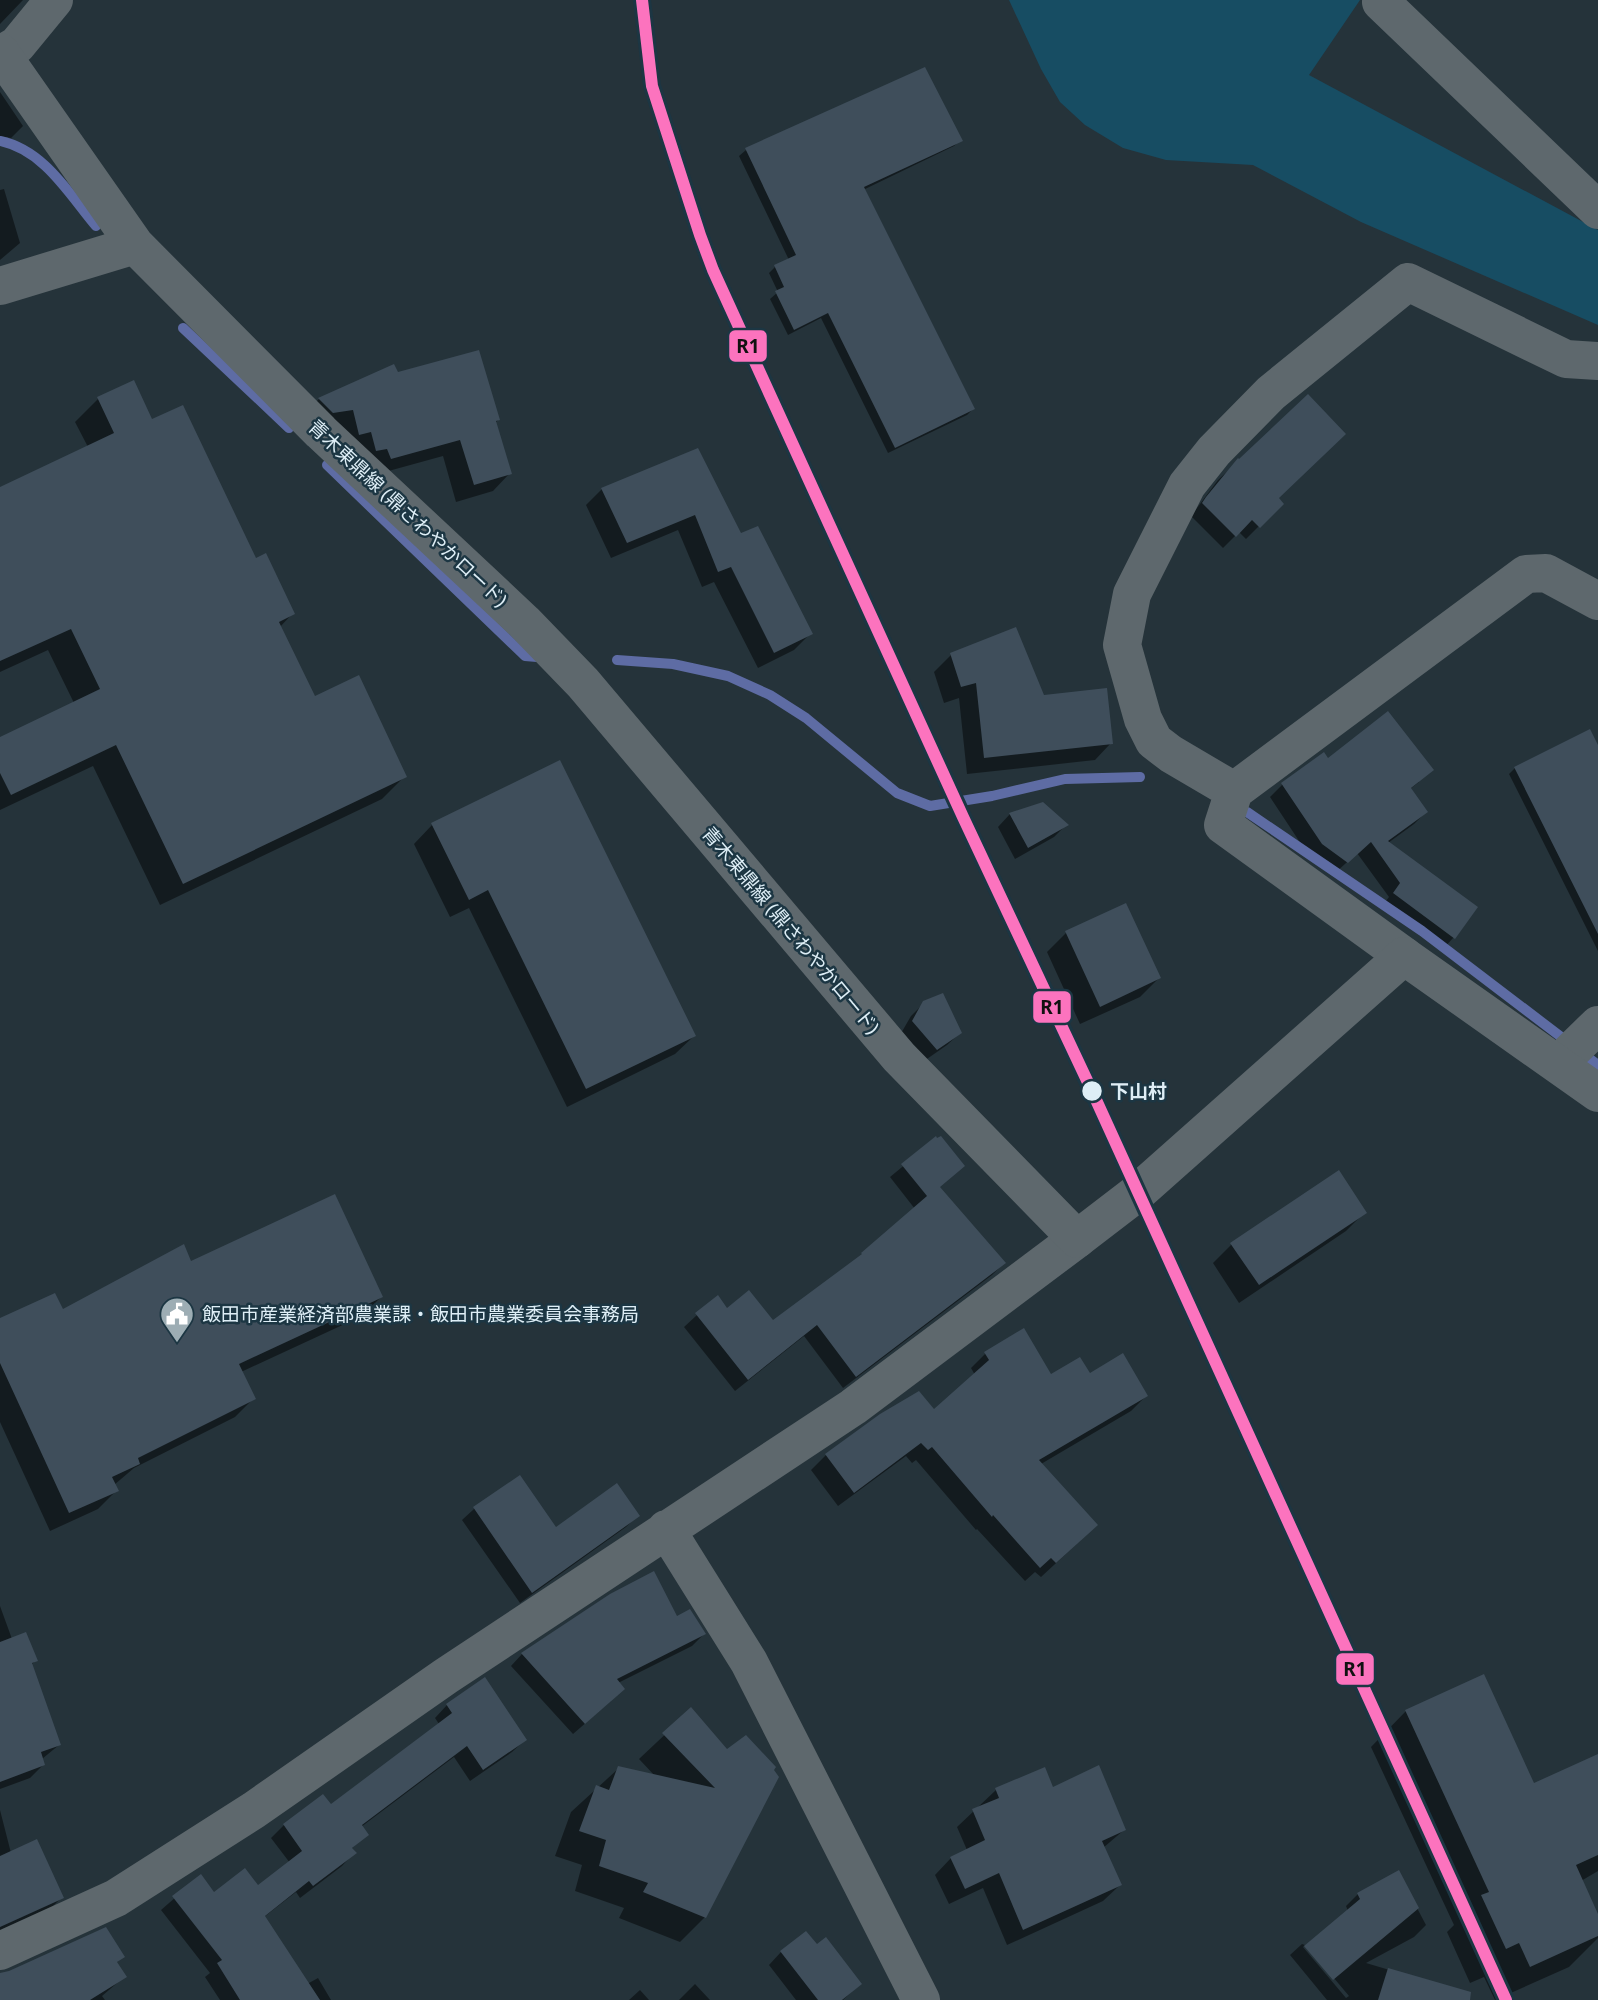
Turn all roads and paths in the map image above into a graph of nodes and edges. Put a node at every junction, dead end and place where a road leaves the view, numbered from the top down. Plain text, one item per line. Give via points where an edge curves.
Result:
1 (54, 0) edge
2 (1382, 0) edge
3 (1, 53) edge
4 (1598, 210) edge
5 (135, 245) junction
6 (0, 286) edge
7 (1598, 361) edge
8 (1598, 601) edge
9 (1234, 791) junction
10 (1404, 956) junction
11 (1578, 1044) edge
12 (1598, 1093) edge
13 (1077, 1239) junction
14 (666, 1530) junction
15 (0, 1951) edge
16 (921, 2000) edge

1 - 3 street via 17,45
2 - 4 street
3 - 5 street, 青木東鼎線 (鼎さわやかロード)
5 - 6 street
5 - 13 street, 青木東鼎線 (鼎さわやかロード) via 321,432 583,683 899,1058
7 - 9 street via 1566,359 1408,282 1271,393 1214,451 1187,485 1132,594 1122,645 1154,741
8 - 9 street via 1546,573 1526,574
9 - 10 street via 1223,825
10 - 11 street
10 - 13 street via 1137,1193
11 - 12 street
13 - 14 street via 853,1407
14 - 15 street via 128,1891
14 - 16 street via 749,1662

